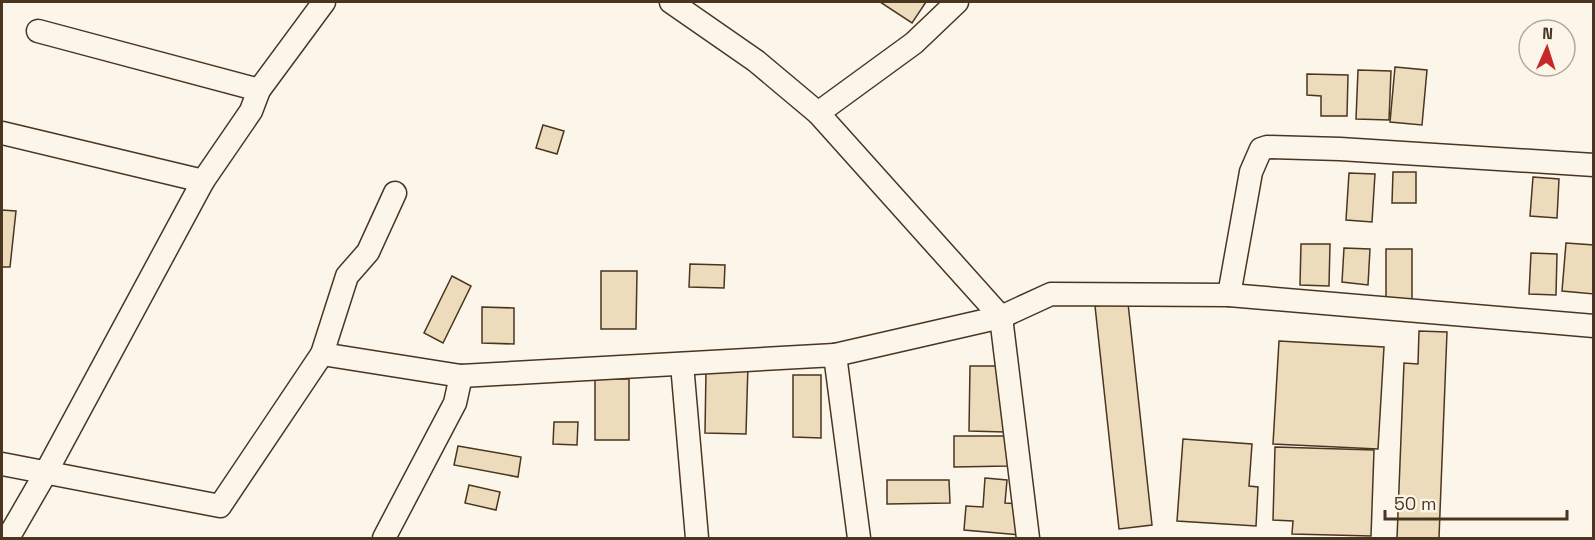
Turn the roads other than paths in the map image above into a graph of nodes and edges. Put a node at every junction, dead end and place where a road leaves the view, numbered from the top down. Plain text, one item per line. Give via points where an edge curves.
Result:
1 (324, 2) edge
2 (670, 2) edge
3 (957, 2) edge
4 (38, 31) dead end
5 (259, 90) junction
6 (818, 113) junction
7 (2, 133) edge
8 (1593, 165) edge
9 (202, 181) junction
10 (395, 193) dead end
11 (1229, 295) junction
12 (1001, 317) junction
13 (1593, 326) edge
14 (322, 354) junction
15 (835, 355) junction
16 (682, 364) junction
17 (461, 376) junction
18 (2, 464) edge
19 (45, 474) junction
20 (8, 538) edge
21 (384, 538) edge
22 (697, 538) edge
23 (859, 538) edge
24 (1028, 538) edge

1 - 5 street
2 - 6 street via 756,61
3 - 6 street via 914,44
4 - 5 street
5 - 9 street via 251,111
6 - 12 street
7 - 9 street
8 - 11 street via 1340,149 1261,149 1251,172
9 - 19 street
10 - 14 street via 368,252 347,276
11 - 12 street via 1051,294
11 - 13 street
12 - 15 street
12 - 24 street
14 - 17 street
14 - 19 street via 220,506
15 - 16 street
15 - 23 street
16 - 17 street
16 - 22 street
17 - 21 street via 455,404
18 - 19 street
19 - 20 street

